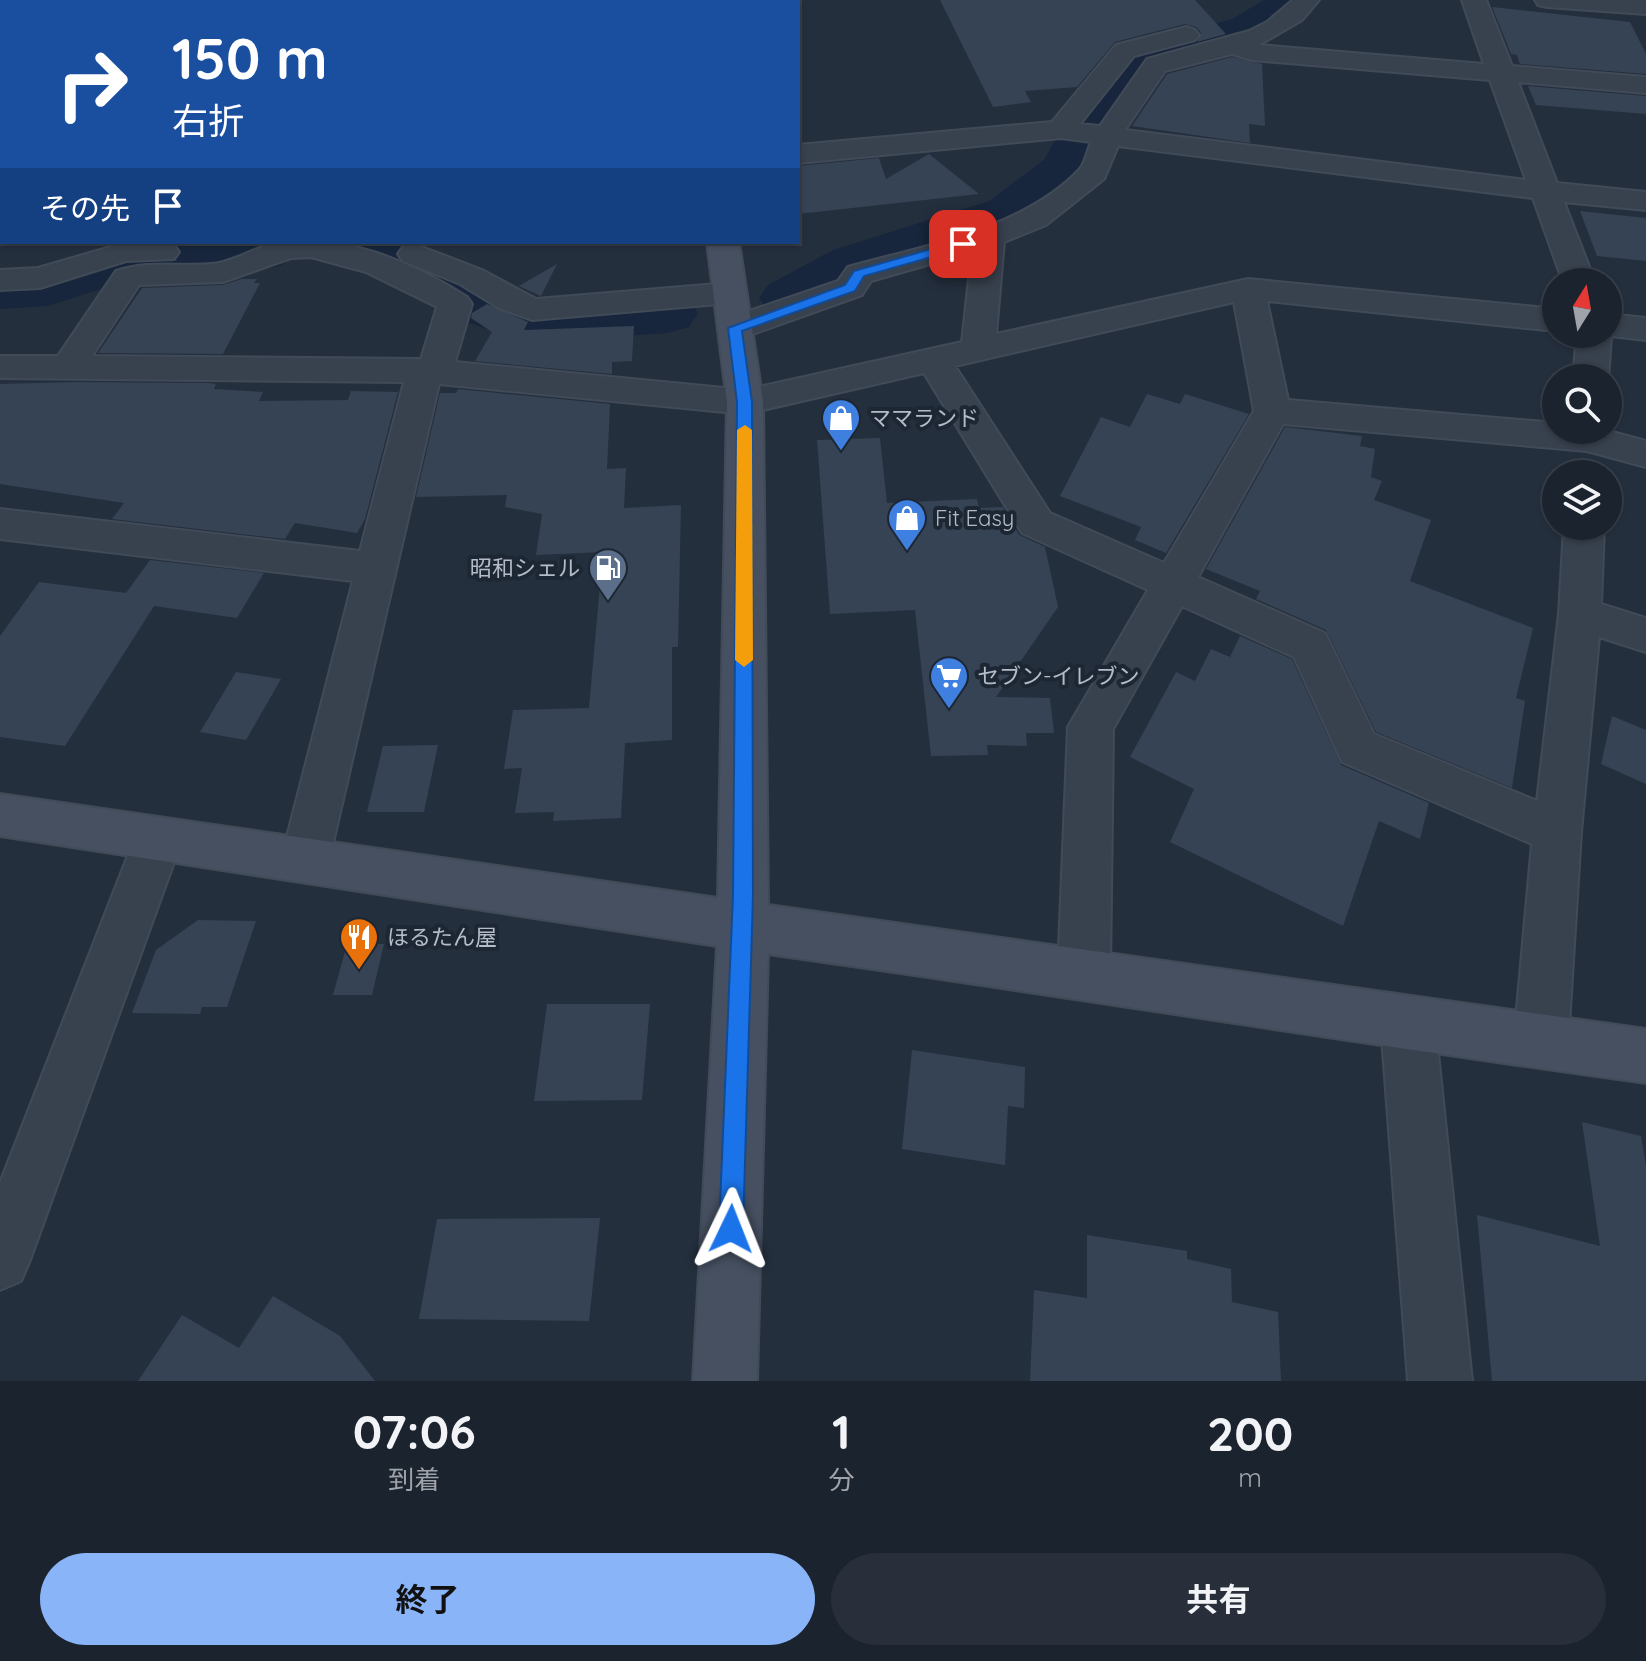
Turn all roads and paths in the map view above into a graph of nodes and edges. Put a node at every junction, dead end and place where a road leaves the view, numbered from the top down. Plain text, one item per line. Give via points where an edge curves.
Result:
1 (1272, 0) edge
2 (1307, 0) edge
3 (1474, 0) edge
4 (1547, 0) edge
5 (1646, 7) edge
6 (1232, 46) junction
7 (1503, 73) junction
8 (1646, 85) edge
9 (1084, 133) junction
10 (800, 154) edge
11 (1545, 191) junction
12 (1646, 201) edge
13 (989, 237) junction
14 (248, 244) edge
15 (390, 244) edge
16 (723, 244) edge
17 (1574, 268) edge
18 (0, 280) edge
19 (1248, 289) junction
20 (732, 310) junction
21 (1542, 319) edge
22 (1622, 326) edge
23 (1646, 329) edge
24 (978, 349) junction
25 (933, 359) junction
26 (0, 367) edge
27 (68, 367) junction
28 (430, 371) junction
29 (745, 402) junction
30 (1272, 411) junction
31 (1587, 447) edge
32 (1646, 454) edge
33 (0, 524) edge
34 (1583, 540) edge
35 (377, 568) junction
36 (1174, 586) junction
37 (1580, 614) junction
38 (1646, 635) edge
39 (0, 815) edge
40 (1557, 832) junction
41 (158, 840) junction
42 (305, 860) junction
43 (743, 926) junction
44 (1084, 973) junction
45 (1408, 1024) junction
46 (1541, 1041) junction
47 (1646, 1056) edge
48 (0, 1260) edge
49 (725, 1381) edge
50 (1440, 1381) edge

1 - 9 street via 1240,23 1125,50
2 - 6 street via 1298,13
3 - 7 street
4 - 5 street
6 - 7 street
6 - 9 street via 1156,65
7 - 8 street
7 - 11 street
9 - 10 street
9 - 11 street
9 - 13 street via 1094,173 1035,218
11 - 12 street
11 - 17 street
13 - 20 street via 859,274 850,288
13 - 24 street
14 - 18 street via 217,252 124,252 40,278
15 - 20 street via 471,277 532,310 627,304
16 - 20 street
19 - 21 street
19 - 24 street
19 - 30 street
20 - 29 street
22 - 23 street
24 - 25 street
25 - 29 street
25 - 36 street via 1036,523
26 - 27 street
27 - 28 street
27 - 28 street via 127,278 139,273 215,274 309,247 361,260 432,288 455,304
28 - 29 street
28 - 35 street
29 - 43 street
30 - 31 street
30 - 36 street
31 - 32 street
33 - 35 street
34 - 37 street
35 - 42 street
36 - 40 street via 1310,645 1358,748
36 - 44 street via 1091,727
37 - 38 street
37 - 40 street
39 - 41 street
40 - 46 street
41 - 42 street
41 - 48 street
42 - 43 street
43 - 44 street
43 - 49 street
44 - 45 street
45 - 46 street
45 - 50 street
46 - 47 street

